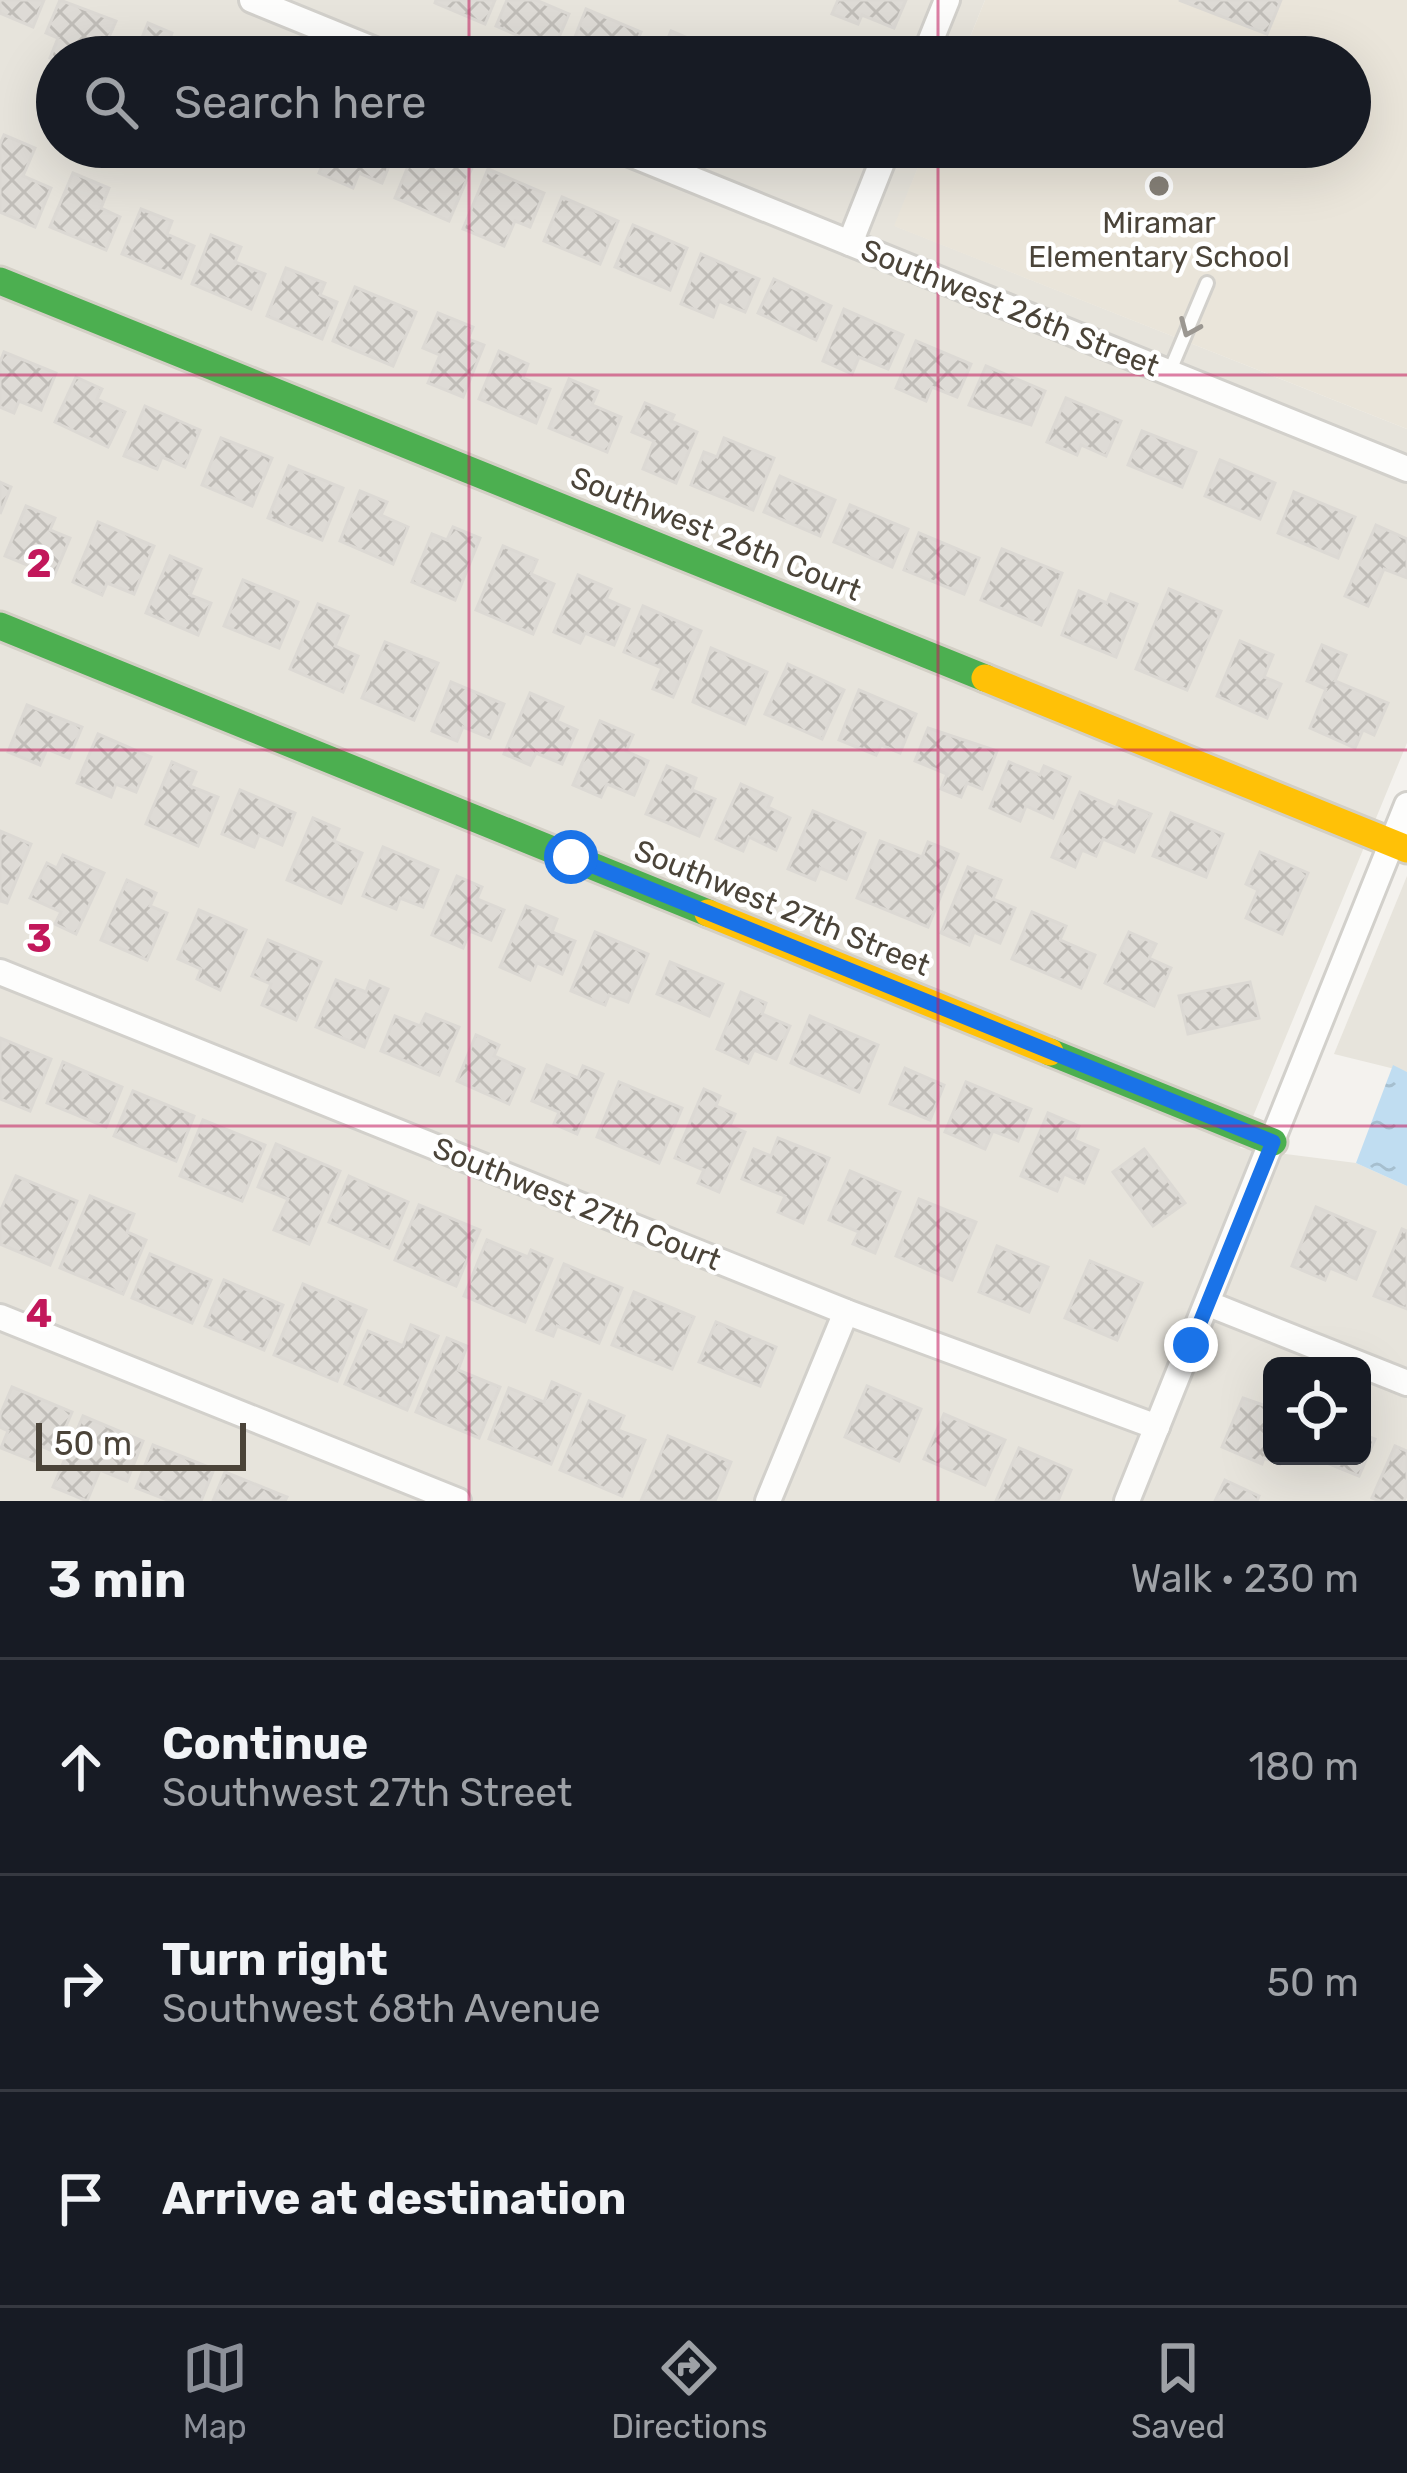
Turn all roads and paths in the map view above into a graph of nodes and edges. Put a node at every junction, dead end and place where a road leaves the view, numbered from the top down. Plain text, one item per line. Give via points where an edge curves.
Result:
1 (252, 0) edge
2 (947, 0) edge
3 (340, 36) edge
4 (932, 36) edge
5 (666, 168) edge
6 (880, 168) edge
7 (850, 243) junction
8 (0, 281) edge
9 (1207, 283) dead end
10 (1169, 373) junction
11 (1407, 469) edge
12 (0, 626) edge
13 (1407, 805) edge
14 (1399, 845) edge
15 (0, 971) edge
16 (1273, 1142) junction
17 (1208, 1304) junction
18 (846, 1312) junction
19 (0, 1317) edge
20 (1407, 1383) edge
21 (1157, 1427) junction
22 (458, 1501) edge
23 (768, 1501) edge
24 (1127, 1501) edge

1 - 3 street
2 - 4 street
5 - 7 street, Southwest 26th Street
6 - 7 street
7 - 10 street, Southwest 26th Street
8 - 14 street, Southwest 26th Court
9 -> 10 lane
10 - 11 street, Southwest 26th Street
12 - 16 street, Southwest 27th Street
13 - 14 street
14 - 16 street
15 - 18 street, Southwest 27th Court
16 - 17 street
17 - 20 street
17 - 21 street
18 - 21 street, Southwest 27th Court
18 - 23 street
19 - 22 street
21 - 24 street

